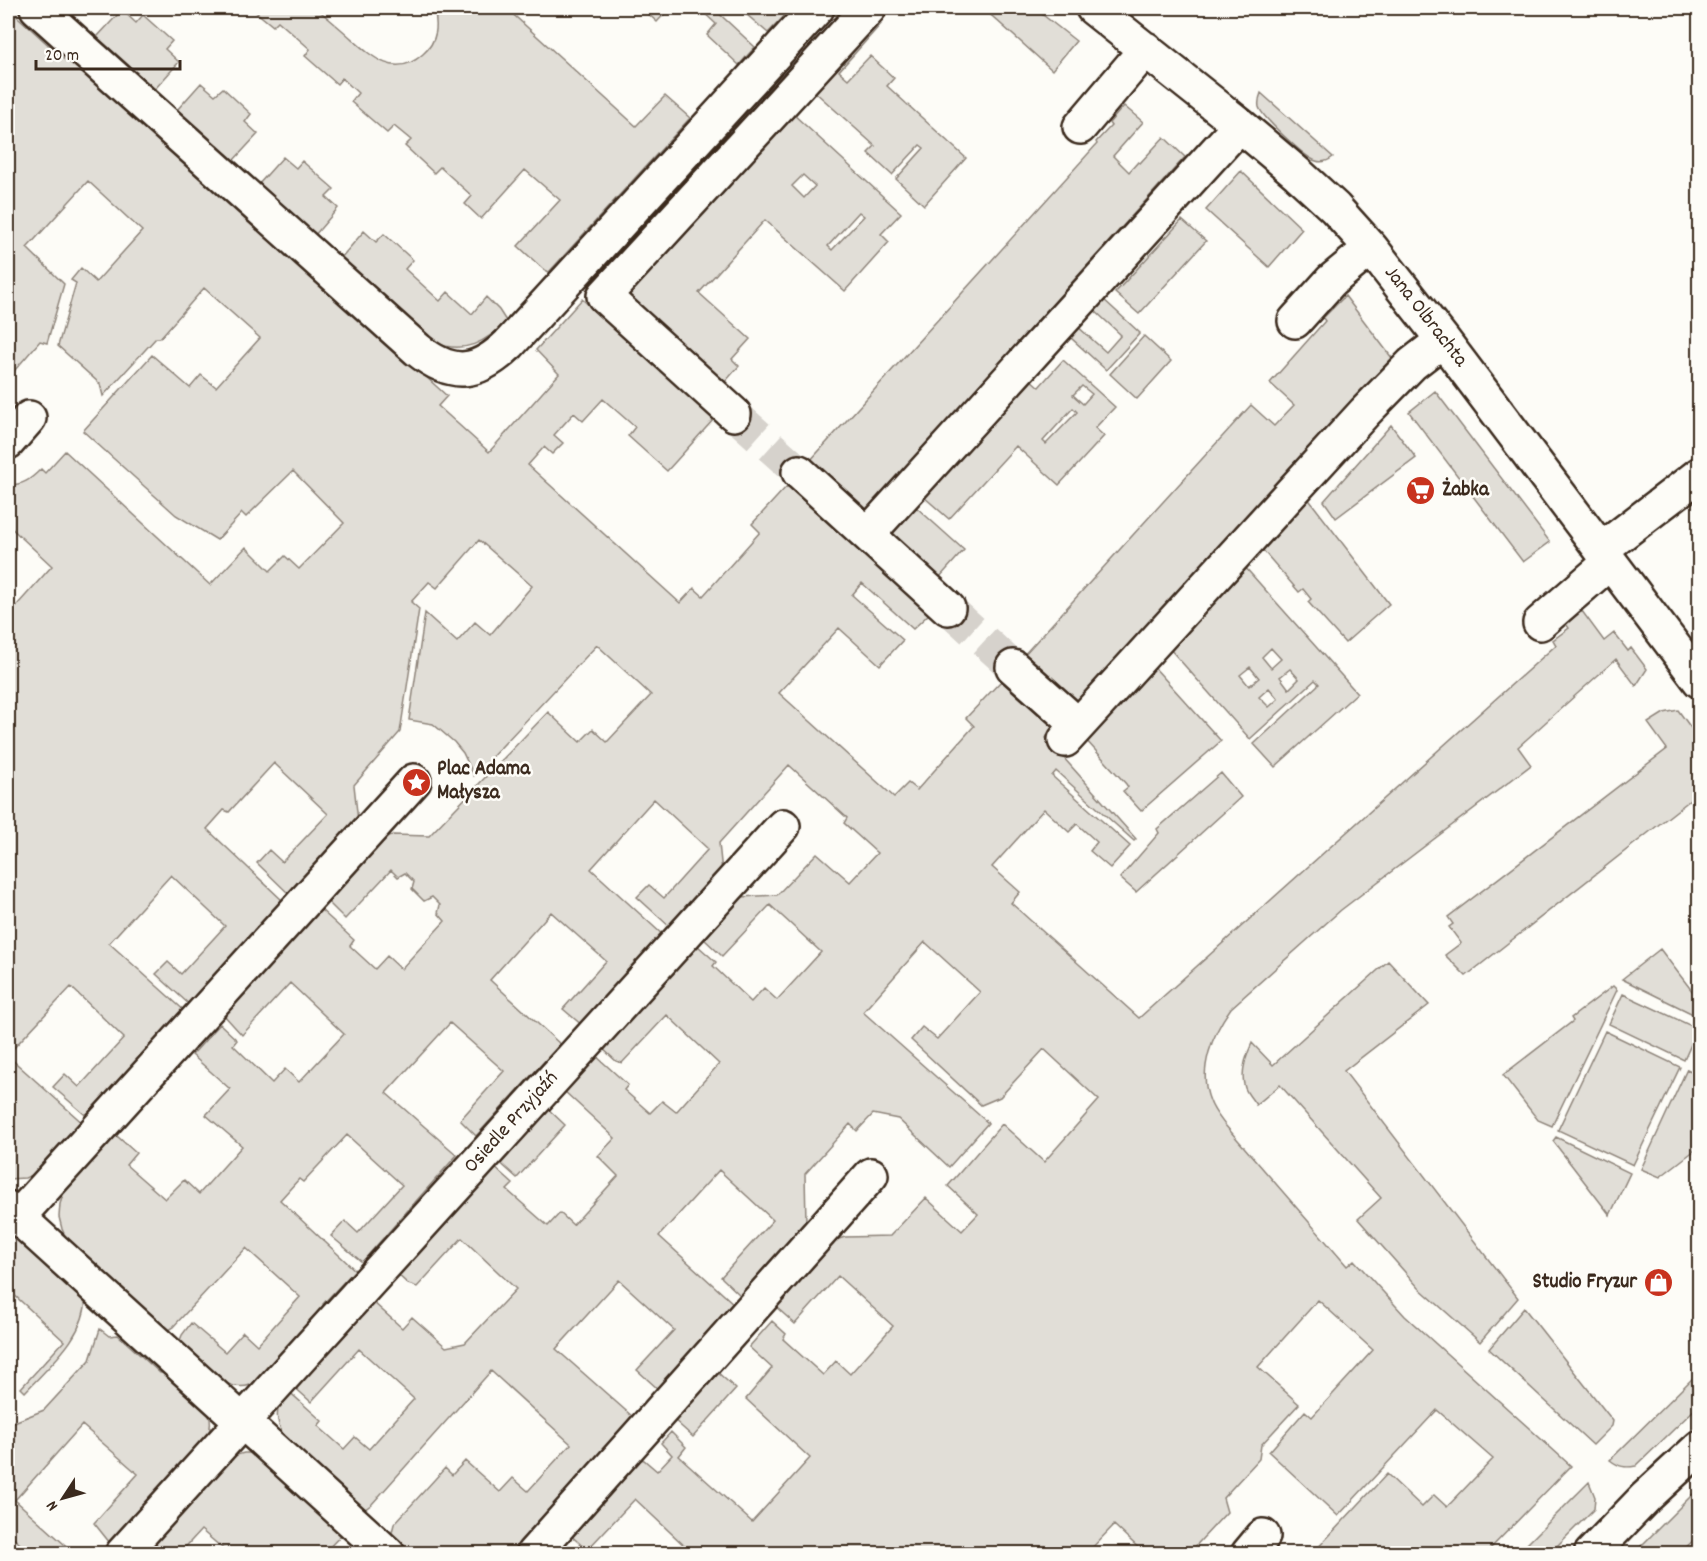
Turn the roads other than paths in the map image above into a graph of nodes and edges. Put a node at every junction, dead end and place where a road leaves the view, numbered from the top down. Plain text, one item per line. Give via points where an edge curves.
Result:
1 (37, 8) edge
2 (817, 8) edge
3 (869, 8) edge
4 (1093, 8) edge
5 (1146, 49) junction
6 (1240, 125) junction
7 (1080, 127) dead end
8 (1371, 248) junction
9 (1295, 321) dead end
10 (1443, 340) junction
11 (734, 414) tunnel mouth
12 (29, 418) dead end
13 (8, 442) edge
14 (799, 472) tunnel mouth
15 (1700, 474) edge
16 (868, 534) junction
17 (1605, 556) junction
18 (948, 608) tunnel mouth
19 (1540, 623) dead end
20 (1013, 667) tunnel mouth
21 (1700, 681) edge
22 (414, 781) dead end
23 (783, 826) dead end
24 (871, 1175) dead end
25 (13, 1212) edge
26 (242, 1420) junction
27 (1700, 1447) edge
28 (122, 1554) edge
29 (388, 1554) edge
30 (533, 1554) edge
31 (1591, 1554) edge

1 - 2 street via 418,350 437,364 466,370 483,364 509,344
3 - 11 street via 604,296
4 - 5 street, Jana Olbrachta
5 - 6 street, Jana Olbrachta
5 - 7 street
6 - 8 street, Jana Olbrachta via 1319,193
6 - 16 street
8 - 9 street via 1331,280
8 - 10 street, Jana Olbrachta
10 - 17 street, Jana Olbrachta
10 - 20 street via 1412,364 1365,412 1072,732
12 - 13 street
14 - 16 street
15 - 17 street
16 - 18 street
17 - 19 street
17 - 21 street, Jana Olbrachta
22 - 25 street
23 - 26 street, Osiedle Przyjaźń
24 - 30 street
25 - 26 street
26 - 28 street, Osiedle Przyjaźń
26 - 29 street
27 - 31 street

